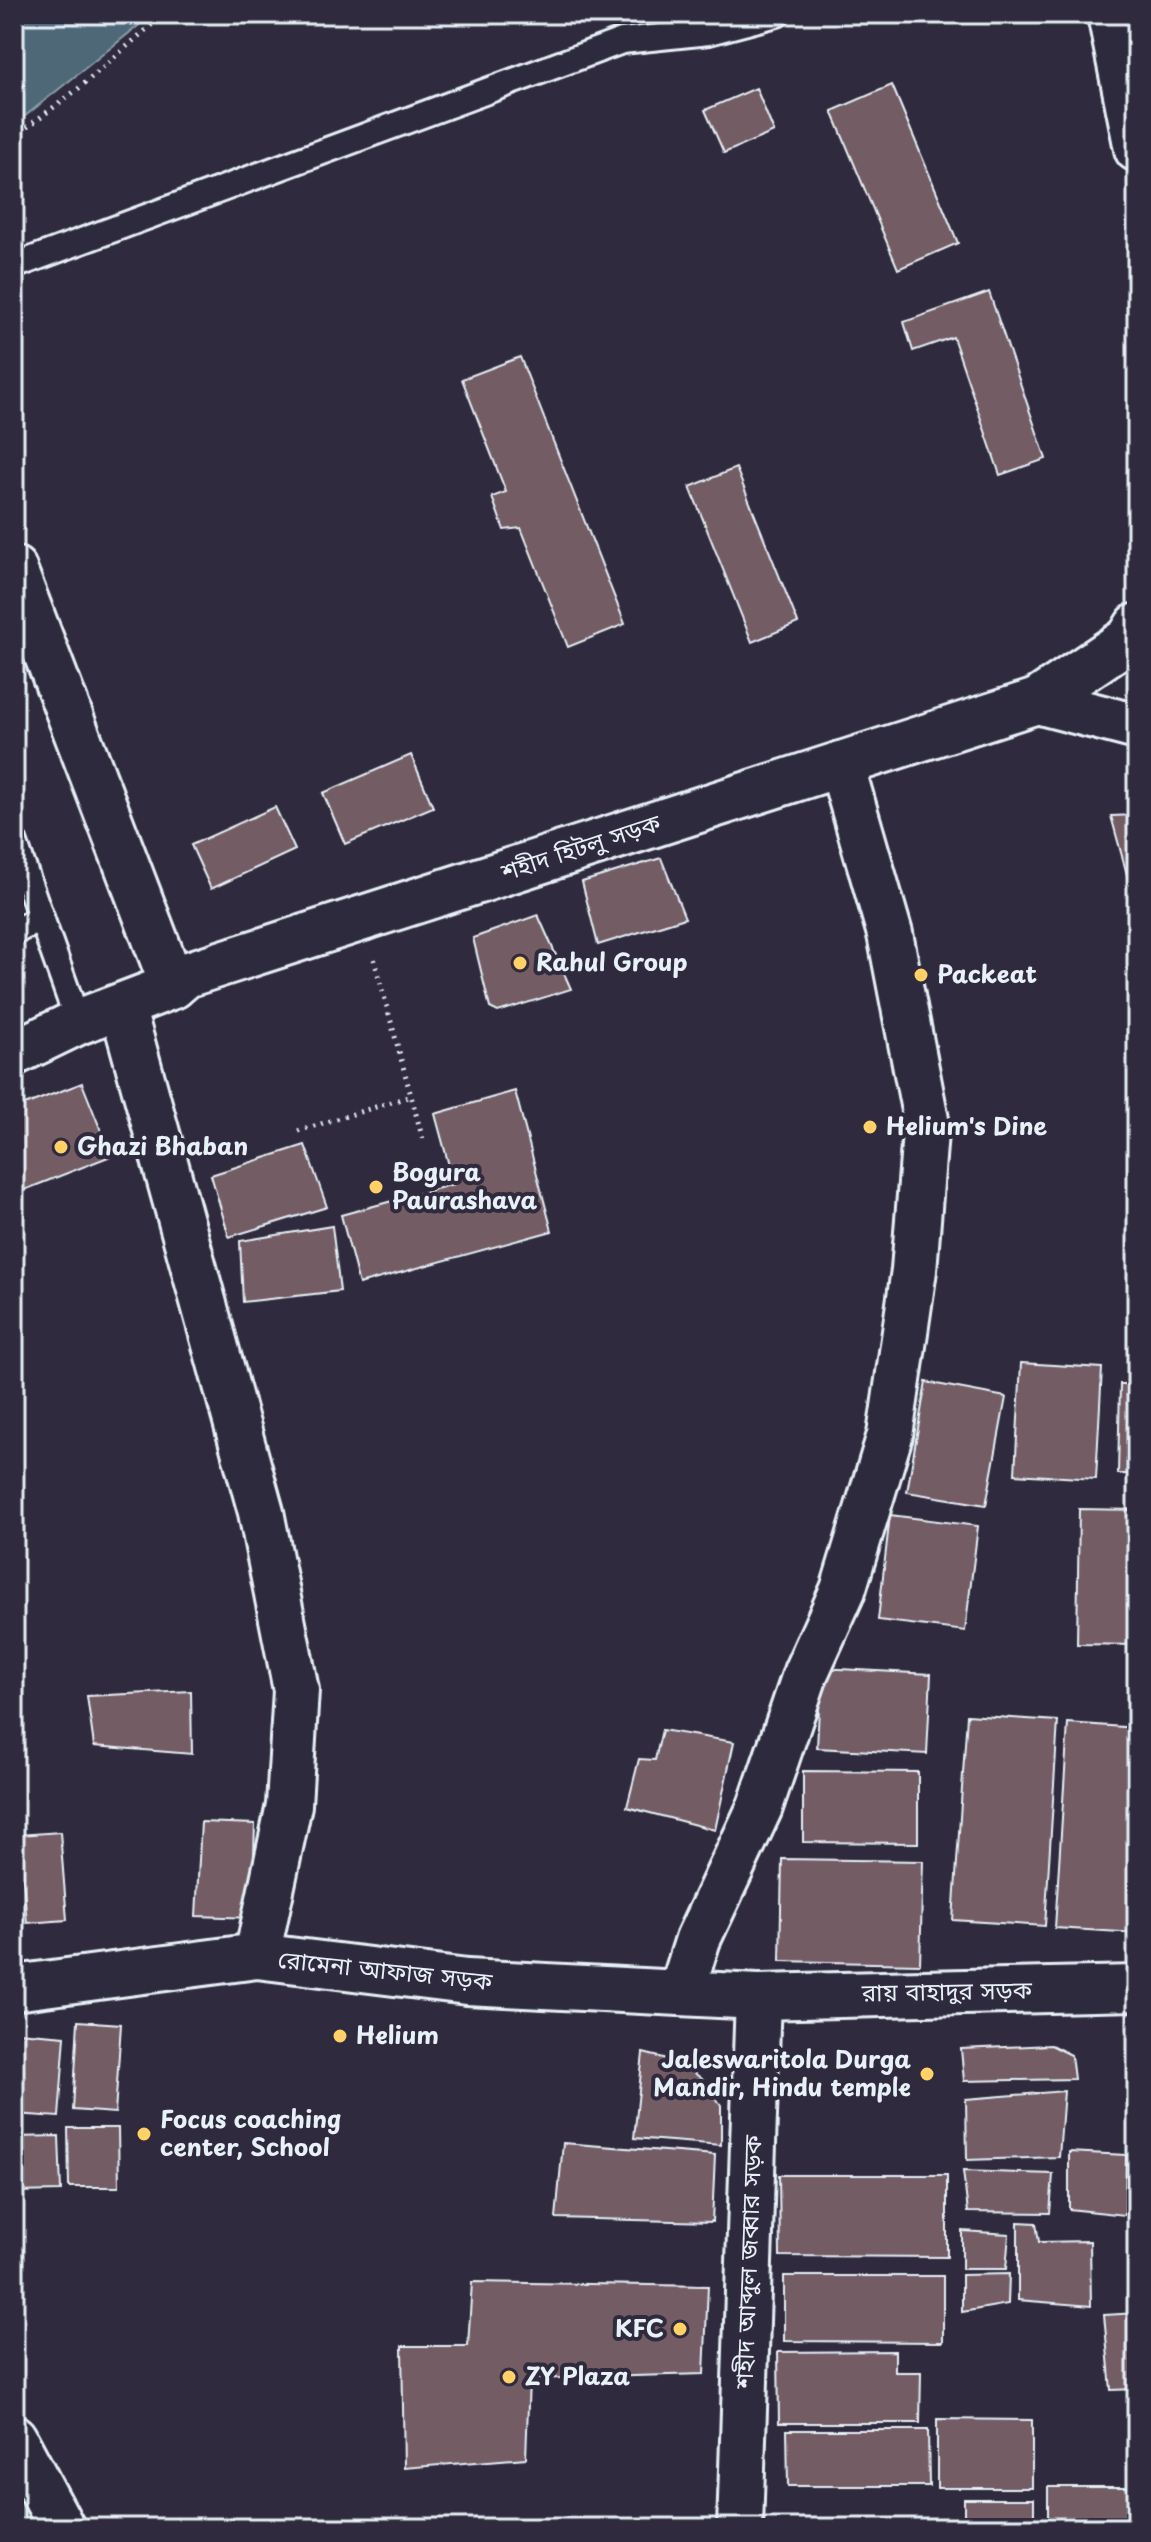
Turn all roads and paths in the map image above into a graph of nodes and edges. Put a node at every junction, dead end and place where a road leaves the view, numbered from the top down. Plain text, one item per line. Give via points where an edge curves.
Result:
1 (164, 14) edge
2 (777, 14) edge
3 (1110, 14) edge
4 (14, 137) edge
5 (1137, 149) edge
6 (14, 266) edge
7 (14, 569) edge
8 (1137, 626) edge
9 (1037, 701) junction
10 (1137, 727) edge
11 (841, 764) junction
12 (14, 841) edge
13 (41, 918) junction
14 (364, 918) junction
15 (14, 932) edge
16 (173, 986) junction
17 (122, 1006) junction
18 (78, 1022) junction
19 (14, 1053) edge
20 (411, 1096) junction
21 (298, 1131) dead end
22 (423, 1140) dead end
23 (257, 1956) junction
24 (14, 1988) edge
25 (1137, 1988) edge
26 (681, 1993) junction
27 (758, 1997) junction
28 (14, 2438) edge
29 (62, 2528) edge
30 (740, 2528) edge

1 - 4 path
2 - 6 lane via 709,32 622,41
3 - 5 street
7 - 16 street
8 - 9 street, শহীদ হিটলু সড়ক via 1129,639
9 - 10 street
9 - 11 street, শহীদ হিটলু সড়ক
11 - 14 street, শহীদ হিটলু সড়ক
11 - 26 street via 890,934 926,1120 914,1270 890,1435 843,1590 806,1672 760,1807 698,1939
12 - 13 lane
13 - 15 lane
13 - 18 lane
14 - 16 street, শহীদ হিটলু সড়ক via 186,975
14 - 20 path
16 - 17 street, শহীদ হিটলু সড়ক
17 - 18 street, শহীদ হিটলু সড়ক
17 - 23 street via 261,1512 296,1690 289,1805
18 - 19 street, শহীদ হিটলু সড়ক
20 - 21 path
20 - 22 path
23 - 24 street, রোমেনা আফাজ সড়ক
23 - 26 street, রোমেনা আফাজ সড়ক via 467,1982
25 - 27 street, রায় বাহাদুর সড়ক
26 - 27 street, রোমেনা আফাজ সড়ক
27 - 30 street, শহীদ আব্দুল জব্বার সড়ক
28 - 29 street

